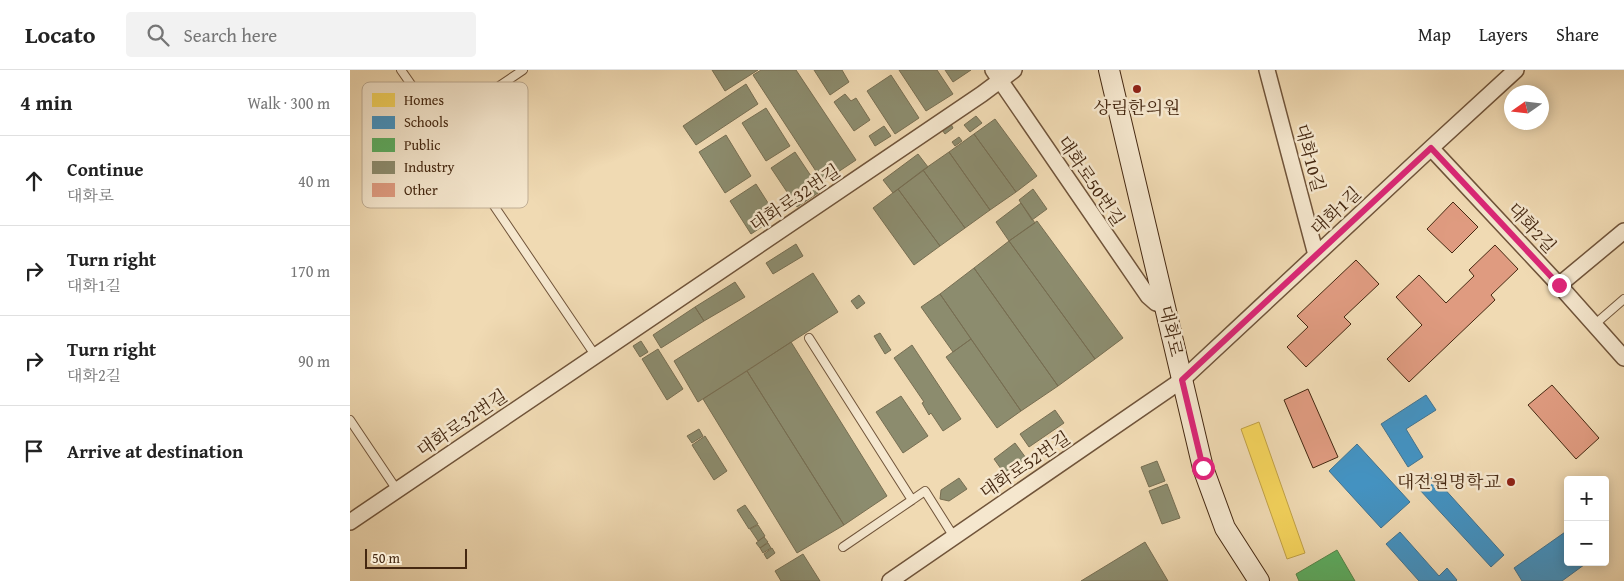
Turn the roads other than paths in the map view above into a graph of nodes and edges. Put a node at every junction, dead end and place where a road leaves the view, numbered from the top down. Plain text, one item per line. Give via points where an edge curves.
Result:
1 (401, 70) edge
2 (523, 70) edge
3 (1014, 70) edge
4 (1109, 70) edge
5 (1268, 70) edge
6 (1516, 70) edge
7 (997, 76) edge
8 (409, 82) edge
9 (505, 82) edge
10 (1431, 148) junction
11 (496, 208) edge
12 (1624, 230) edge
13 (1316, 255) junction
14 (1559, 285) junction
15 (1624, 299) edge
16 (1165, 306) junction
17 (1594, 325) junction
18 (810, 338) dead end
19 (595, 355) junction
20 (1624, 358) edge
21 (1182, 380) junction
22 (350, 420) edge
23 (397, 490) junction
24 (912, 500) junction
25 (350, 522) edge
26 (954, 537) junction
27 (843, 547) dead end
28 (890, 581) edge
29 (1259, 581) edge

1 - 8 lane
2 - 9 lane
3 - 7 street, 대화로32번길
4 - 16 main road, 대화로
5 - 13 street, 대화10길
6 - 10 street, 대화1길
7 - 16 street, 대화로50번길 via 1148,296
7 - 19 street, 대화로32번길
10 - 13 street, 대화1길
10 - 14 street, 대화2길
11 - 19 lane
12 - 14 street
13 - 21 street, 대화1길
14 - 17 street, 대화2길
15 - 17 lane
16 - 21 main road, 대화로
17 - 20 street, 대화2길
18 - 24 lane
19 - 23 street, 대화로32번길
21 - 26 street, 대화로52번길
21 - 29 main road, 대화로 via 1203,468 1225,528
22 - 23 lane
23 - 25 street, 대화로32번길
24 - 26 lane via 924,491
24 - 27 lane
26 - 28 street, 대화로52번길

